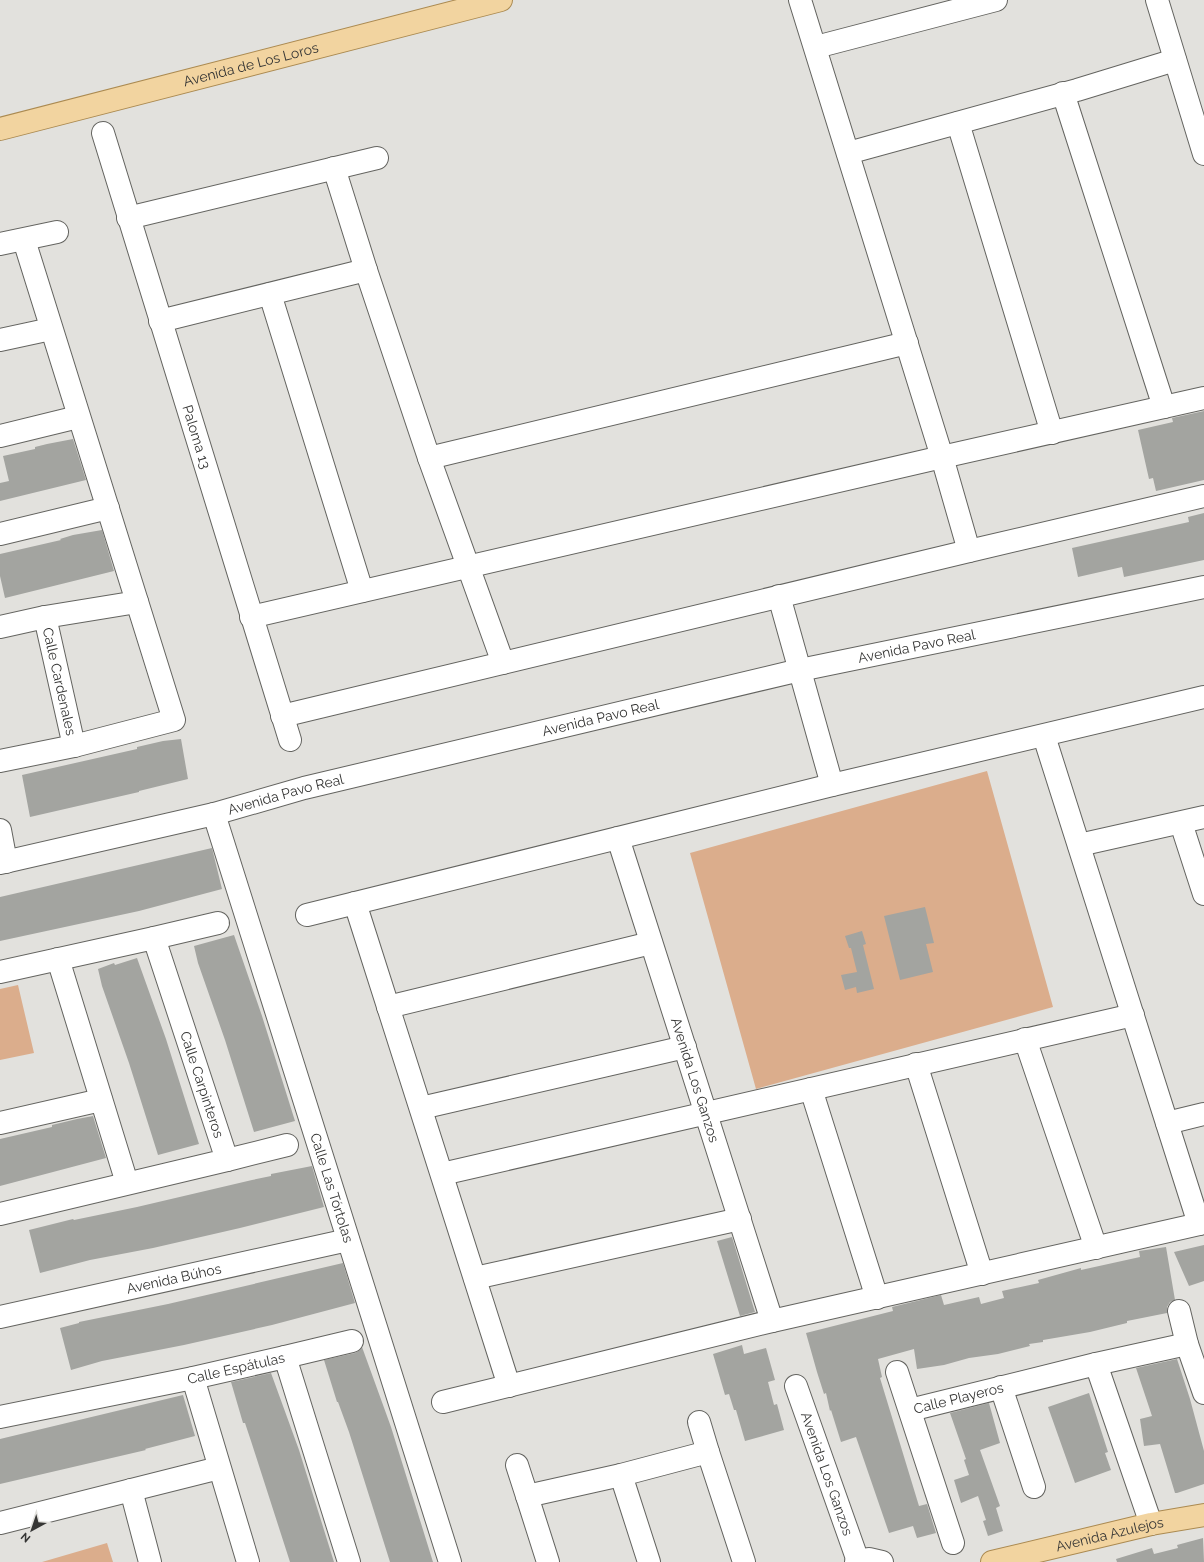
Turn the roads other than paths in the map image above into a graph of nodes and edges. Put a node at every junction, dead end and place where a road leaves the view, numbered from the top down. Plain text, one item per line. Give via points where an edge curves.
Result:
1 (501, 0) edge
2 (800, 0) edge
3 (996, 0) edge
4 (1157, 0) edge
5 (816, 47) junction
6 (1175, 60) junction
7 (1063, 93) junction
8 (958, 122) junction
9 (0, 129) edge
10 (102, 133) dead end
11 (848, 153) junction
12 (1204, 154) edge
13 (378, 158) dead end
14 (334, 168) junction
15 (128, 218) junction
16 (57, 232) dead end
17 (24, 240) junction
18 (0, 244) edge
19 (366, 270) junction
20 (270, 294) junction
21 (160, 321) junction
22 (52, 329) junction
23 (0, 340) edge
24 (906, 343) junction
25 (1204, 398) edge
26 (1164, 407) junction
27 (78, 417) junction
28 (1052, 433) junction
29 (0, 436) edge
30 (942, 457) junction
31 (429, 458) junction
32 (1204, 496) edge
33 (108, 508) junction
34 (0, 534) edge
35 (969, 550) junction
36 (468, 567) junction
37 (1204, 587) edge
38 (362, 591) junction
39 (779, 596) junction
40 (137, 602) junction
41 (45, 617) junction
42 (251, 617) junction
43 (0, 627) edge
44 (503, 663) junction
45 (800, 670) junction
46 (1204, 697) edge
47 (282, 716) junction
48 (1044, 736) junction
49 (290, 740) dead end
50 (74, 746) junction
51 (0, 761) edge
52 (832, 785) junction
53 (214, 814) junction
54 (1204, 818) edge
55 (1181, 823) junction
56 (0, 830) edge
57 (618, 838) junction
58 (1079, 845) junction
59 (3, 863) edge
60 (1204, 894) edge
61 (355, 903) junction
62 (307, 915) dead end
63 (218, 923) dead end
64 (154, 938) junction
65 (651, 943) junction
66 (58, 959) junction
67 (0, 972) edge
68 (388, 1007) junction
69 (1133, 1015) junction
70 (1025, 1039) junction
71 (685, 1047) junction
72 (916, 1064) junction
73 (811, 1089) junction
74 (101, 1100) junction
75 (420, 1108) junction
76 (706, 1113) junction
77 (1204, 1114) edge
78 (0, 1123) edge
79 (1167, 1123) junction
80 (287, 1145) dead end
81 (227, 1160) junction
82 (442, 1174) junction
83 (127, 1184) junction
84 (0, 1214) edge
85 (740, 1219) junction
86 (1202, 1224) edge
87 (348, 1240) junction
88 (1096, 1248) junction
89 (982, 1274) junction
90 (475, 1278) junction
91 (877, 1298) junction
92 (1179, 1311) dead end
93 (0, 1317) edge
94 (772, 1321) junction
95 (352, 1341) dead end
96 (1187, 1344) junction
97 (285, 1357) junction
98 (1096, 1364) junction
99 (897, 1372) dead end
100 (192, 1378) junction
101 (509, 1386) junction
102 (796, 1386) dead end
103 (1001, 1387) junction
104 (1204, 1393) edge
105 (443, 1402) dead end
106 (910, 1410) junction
107 (0, 1417) edge
108 (699, 1422) dead end
109 (708, 1452) junction
110 (517, 1465) dead end
111 (219, 1468) junction
112 (621, 1475) junction
113 (1034, 1487) dead end
114 (131, 1490) junction
115 (527, 1496) junction
116 (1204, 1515) edge
117 (0, 1523) edge
118 (1151, 1524) junction
119 (953, 1543) dead end
120 (857, 1561) edge
121 (150, 1562) edge
122 (248, 1562) edge
123 (349, 1562) edge
124 (450, 1562) edge
125 (548, 1562) edge
126 (649, 1562) edge
127 (744, 1562) edge
128 (882, 1562) edge
129 (992, 1562) edge

1 - 9 main road, Avenida de Los Loros
2 - 5 street
3 - 5 street
4 - 6 street
5 - 11 street
6 - 7 street
6 - 12 street
7 - 8 street
7 - 26 street
8 - 11 street
8 - 28 street
10 - 15 street, Paloma 13
11 - 24 street
13 - 14 street
14 - 15 street
14 - 19 street
15 - 21 street, Paloma 13
16 - 17 street
17 - 18 street
17 - 22 street, Calle Cardenales
19 - 20 street
19 - 31 street
20 - 21 street
20 - 38 street
21 - 42 street, Paloma 13
22 - 23 street
22 - 27 street, Calle Cardenales
24 - 30 street
24 - 31 street
25 - 26 street
26 - 28 street
27 - 29 street
27 - 33 street, Calle Cardenales
28 - 30 street
30 - 35 street
30 - 36 street
31 - 36 street
32 - 35 street
33 - 34 street
33 - 40 street, Calle Cardenales
35 - 39 street
36 - 38 street
36 - 44 street
37 - 45 street, Avenida Pavo Real
38 - 42 street
39 - 44 street
39 - 45 street
40 - 41 street, Calle Cardenales
40 - 50 street, Calle Cardenales via 174,720
41 - 43 street, Calle Cardenales
41 - 50 street, Calle Cardenales
42 - 47 street, Paloma 13
44 - 47 street
45 - 52 street
45 - 53 street, Avenida Pavo Real via 304,788
46 - 48 street
47 - 49 street, Paloma 13
48 - 52 street
48 - 58 street
50 - 51 street, Calle Cardenales
52 - 57 street
53 - 59 street, Avenida Pavo Real
53 - 87 street, Calle Las Tórtolas
54 - 55 street
55 - 58 street
55 - 60 street
56 - 59 street
57 - 61 street
57 - 65 street, Avenida Los Ganzos
58 - 69 street
61 - 62 street
61 - 68 street
63 - 64 street
64 - 66 street
64 - 81 street, Calle Carpinteros
65 - 68 street
65 - 71 street, Avenida Los Ganzos
66 - 67 street
66 - 74 street
68 - 75 street
69 - 70 street
69 - 79 street
70 - 72 street
70 - 88 street
71 - 75 street
71 - 76 street, Avenida Los Ganzos
72 - 73 street
72 - 89 street
73 - 76 street
73 - 91 street
74 - 78 street
74 - 83 street
75 - 82 street
76 - 82 street
76 - 85 street, Avenida Los Ganzos
77 - 79 street
79 - 86 street
80 - 81 street
81 - 83 street
82 - 90 street
83 - 84 street
85 - 90 street
85 - 94 street, Avenida Los Ganzos
86 - 88 street
87 - 93 street, Avenida Búhos
87 - 124 street, Calle Las Tórtolas
88 - 89 street
89 - 91 street
90 - 101 street
91 - 94 street
92 - 96 street
94 - 101 street
95 - 97 street
96 - 98 street, Calle Playeros
96 - 104 street
97 - 100 street, Calle Espátulas
97 - 123 street, Calle Espátulas
98 - 103 street, Calle Playeros
98 - 118 street
99 - 106 street
100 - 107 street, Calle Espátulas
100 - 111 street
101 - 105 street
102 - 120 street, Avenida Los Ganzos
103 - 106 street, Calle Playeros
103 - 113 street
106 - 119 street, Calle Playeros
108 - 109 street
109 - 112 street
109 - 127 street
110 - 115 street
111 - 114 street
111 - 122 street
112 - 115 street
112 - 126 street
114 - 117 street
114 - 121 street
115 - 125 street
116 - 118 main road, Avenida Azulejos
118 - 129 main road, Avenida Azulejos
120 - 128 street via 869,1559

